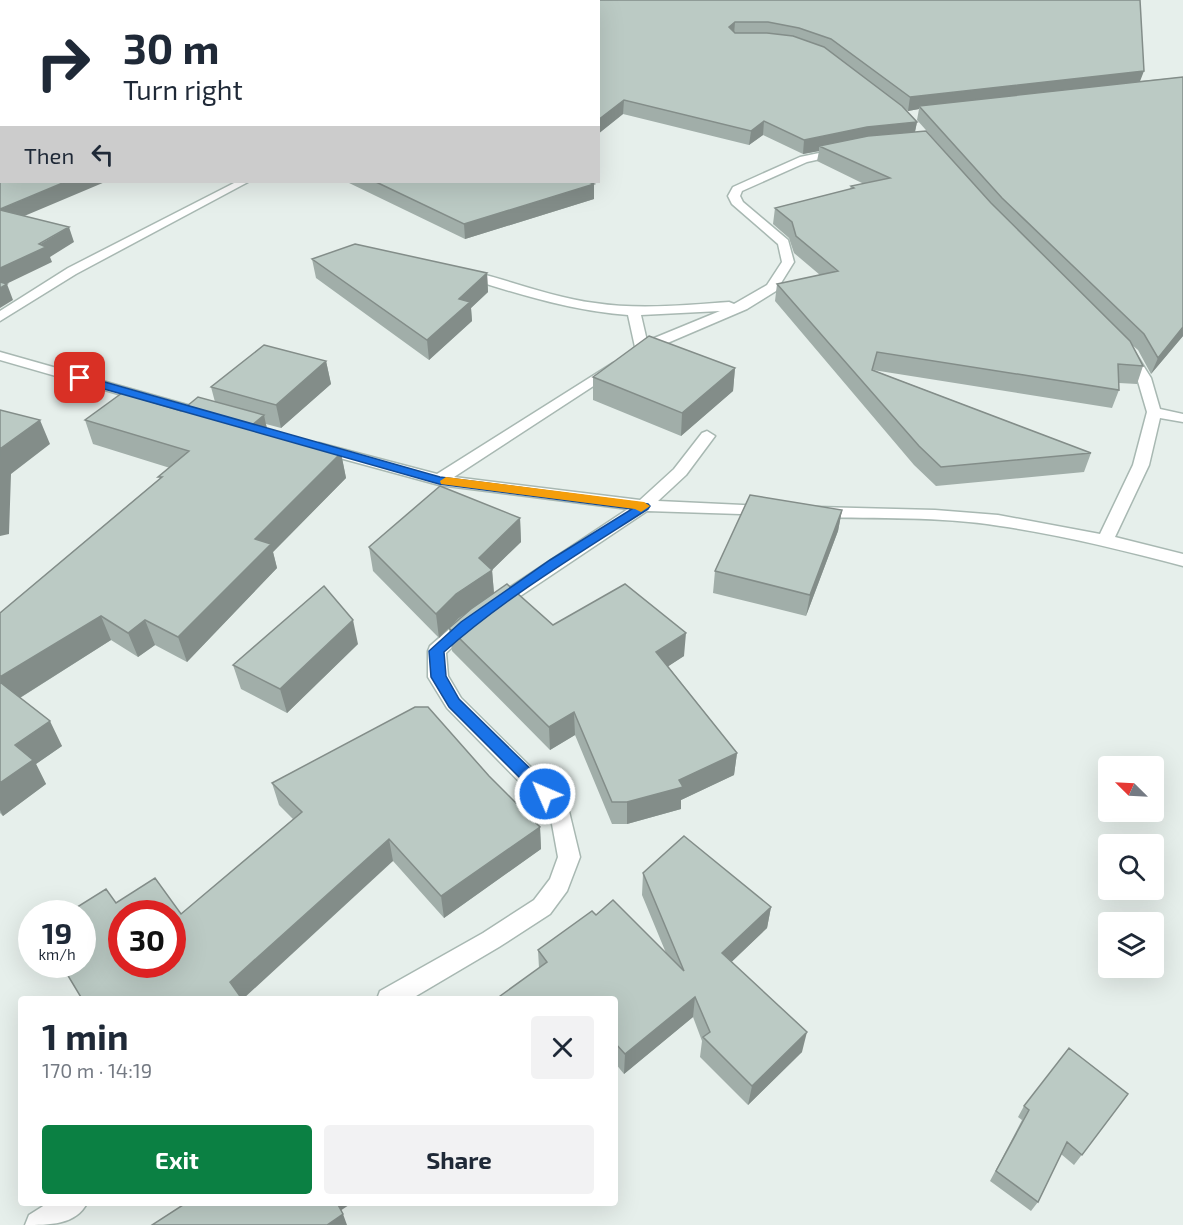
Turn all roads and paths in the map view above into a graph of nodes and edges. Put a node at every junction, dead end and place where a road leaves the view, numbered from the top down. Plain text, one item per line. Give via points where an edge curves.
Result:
1 (855, 148) edge
2 (241, 183) edge
3 (478, 277) edge
4 (742, 306) junction
5 (634, 312) junction
6 (0, 317) edge
7 (1123, 347) edge
8 (632, 354) junction
9 (0, 356) edge
10 (1154, 412) junction
11 (1183, 418) edge
12 (220, 419) edge
13 (706, 436) dead end
14 (309, 445) edge
15 (439, 480) junction
16 (644, 506) junction
17 (1105, 540) junction
18 (1183, 560) edge
19 (394, 996) edge
20 (68, 1206) edge
21 (39, 1225) edge

1 - 4 street via 804,159 737,189 734,196 738,204 784,243 788,262 772,288
2 - 6 street via 72,271
3 - 5 street via 596,309
4 - 5 street
4 - 8 street
5 - 8 street
7 - 10 street via 1144,378
8 - 15 street
9 - 12 street
10 - 11 street
10 - 17 street via 1141,465
13 - 16 street via 680,472
14 - 15 street
15 - 16 street
16 - 17 street via 935,515 998,520
16 - 19 street via 466,625 436,651 438,677 454,703 560,809 569,857 559,884 542,907
17 - 18 street
20 - 21 street

